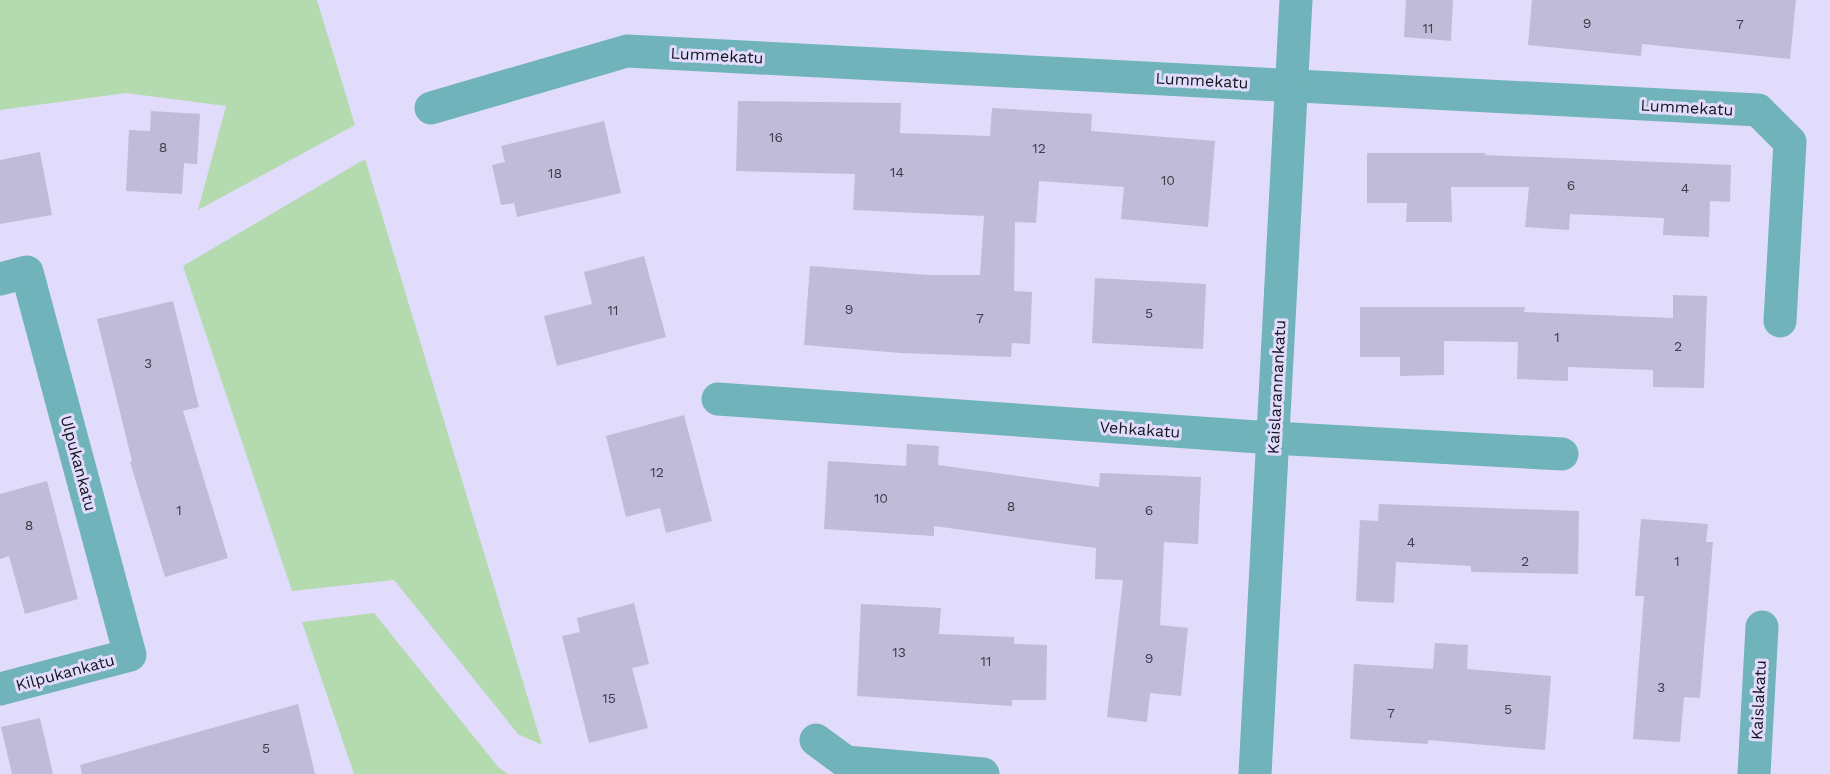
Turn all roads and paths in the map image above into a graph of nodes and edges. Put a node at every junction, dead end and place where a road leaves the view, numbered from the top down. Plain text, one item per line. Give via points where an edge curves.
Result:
1 (1296, 0) edge
2 (1292, 85) junction
3 (431, 108) dead end
4 (14, 276) edge
5 (1780, 321) dead end
6 (718, 399) dead end
7 (1273, 438) junction
8 (1562, 454) dead end
9 (1762, 627) dead end
10 (130, 655) joint
11 (0, 689) edge
12 (816, 741) dead end
13 (983, 774) edge
14 (1255, 774) edge
15 (1754, 774) edge

1 - 2 street, Kaislarannankatu
2 - 3 street, Lummekatu via 627,51
2 - 5 street, Lummekatu via 1758,110 1790,142
2 - 7 street, Kaislarannankatu
4 - 10 street, Ulpukankatu
6 - 7 street, Vehkakatu
7 - 8 street, Vehkakatu
7 - 14 street, Kaislarannankatu
9 - 15 street, Kaislakatu
10 - 11 street, Kilpukankatu
12 - 13 street via 846,762

